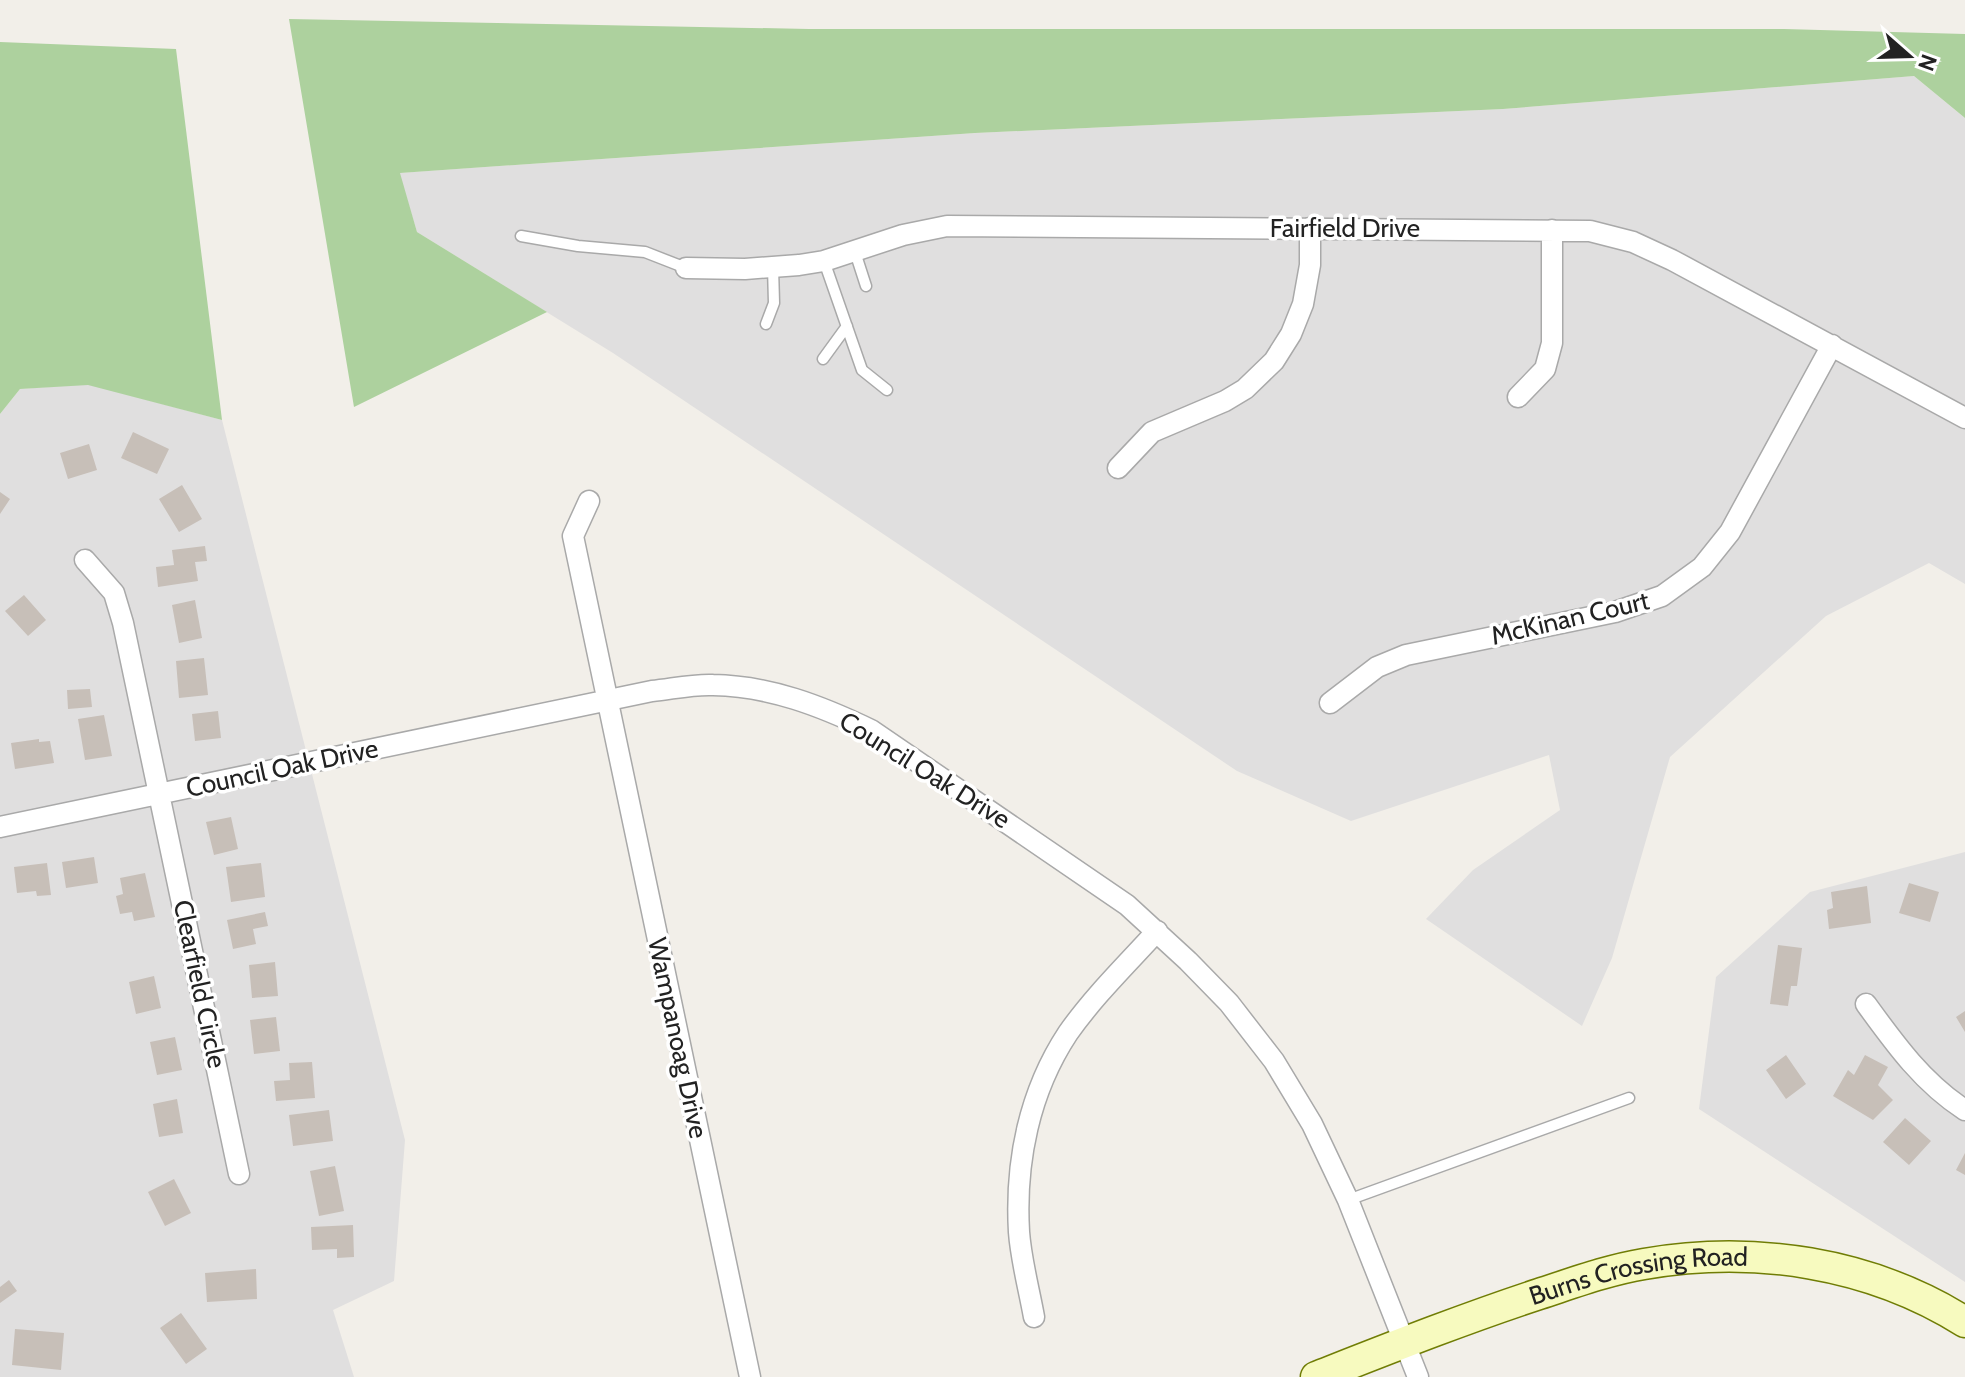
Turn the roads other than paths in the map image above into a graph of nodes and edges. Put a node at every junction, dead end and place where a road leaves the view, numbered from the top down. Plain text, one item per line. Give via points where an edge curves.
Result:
1 (1310, 228) junction
2 (1552, 230) junction
3 (521, 236) dead end
4 (855, 252) junction
5 (824, 261) junction
6 (773, 267) junction
7 (686, 268) joint
8 (866, 286) dead end
9 (766, 324) dead end
10 (847, 326) junction
11 (1832, 345) junction
12 (823, 359) dead end
13 (887, 390) dead end
14 (1518, 397) dead end
15 (1965, 418) edge
16 (1118, 468) dead end
17 (589, 501) dead end
18 (85, 560) dead end
19 (607, 700) junction
20 (1330, 703) dead end
21 (160, 794) junction
22 (0, 827) edge
23 (1157, 931) junction
24 (1866, 1004) dead end
25 (1629, 1098) dead end
26 (1965, 1110) edge
27 (239, 1174) dead end
28 (1348, 1200) junction
29 (1034, 1317) dead end
30 (1965, 1322) edge
31 (1404, 1342) junction
32 (750, 1377) edge
33 (1316, 1377) edge
34 (1418, 1377) edge

1 - 2 street, Fairfield Drive
1 - 4 street, Fairfield Drive via 947,226
1 - 16 street via 1303,304 1274,361 1225,401 1152,432
2 - 11 street, Fairfield Drive via 1590,231 1633,242
2 - 14 street via 1552,343 1545,369
3 - 7 lane via 645,252
4 - 5 street, Fairfield Drive
4 - 8 lane
5 - 6 street, Fairfield Drive
5 - 10 lane
6 - 7 street, Fairfield Drive
6 - 9 lane via 774,303
10 - 12 lane
10 - 13 lane via 862,370
11 - 15 street, Fairfield Drive
11 - 20 street, McKinan Court via 1730,532 1702,567 1662,596 1615,612 1406,655 1377,667
17 - 19 street, Wampanoag Drive via 573,536
18 - 21 street, Clearfield Circle via 114,593
19 - 21 street, Council Oak Drive
19 - 23 street, Council Oak Drive via 711,684 789,696 829,710 871,730 996,814
19 - 32 street, Wampanoag Drive
21 - 22 street, Council Oak Drive
21 - 27 street, Clearfield Circle
23 - 28 street, Council Oak Drive via 1229,1003 1274,1061
23 - 29 street via 1069,1032 1034,1101 1018,1182 1019,1235
24 - 26 street via 1911,1063
25 - 28 lane
28 - 31 street, Council Oak Drive
30 - 31 street, Burns Crossing Road via 1912,1293 1848,1272 1788,1260 1713,1256 1614,1270
31 - 33 street, Burns Crossing Road
31 - 34 street, Council Oak Drive

